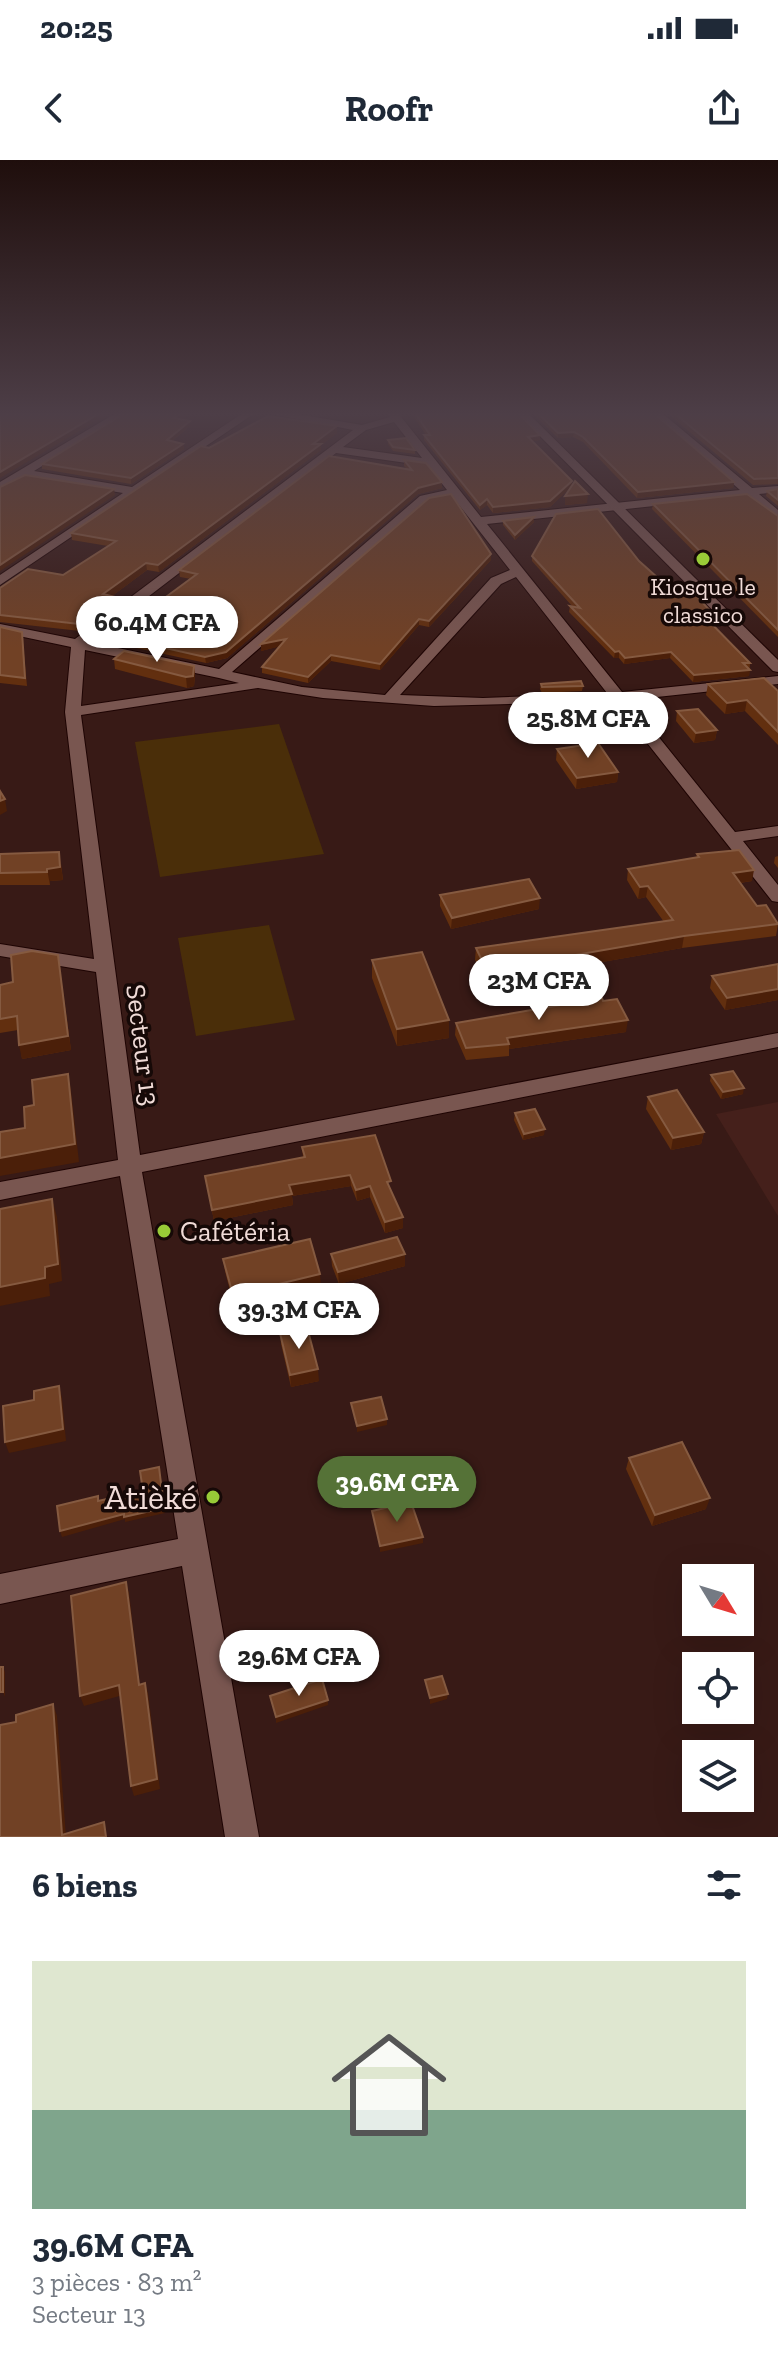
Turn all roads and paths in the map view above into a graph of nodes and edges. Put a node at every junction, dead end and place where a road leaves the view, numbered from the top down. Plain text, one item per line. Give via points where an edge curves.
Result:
1 (133, 491) edge
2 (277, 491) edge
3 (601, 491) edge
4 (762, 491) edge
5 (455, 492) joint
6 (749, 493) junction
7 (616, 506) junction
8 (778, 516) edge
9 (477, 521) junction
10 (518, 571) junction
11 (0, 581) edge
12 (0, 628) edge
13 (78, 644) junction
14 (778, 668) edge
15 (222, 674) junction
16 (778, 680) edge
17 (256, 685) junction
18 (389, 699) junction
19 (619, 699) junction
20 (73, 712) junction
21 (778, 831) edge
22 (730, 838) junction
23 (778, 897) edge
24 (0, 950) edge
25 (105, 967) junction
26 (778, 1040) edge
27 (130, 1167) junction
28 (0, 1191) edge
29 (194, 1550) junction
30 (0, 1589) edge
31 (242, 1837) edge

1 - 11 street
2 - 13 street
3 - 7 street
4 - 6 street
5 - 9 street
5 - 15 street via 424,498
6 - 7 street
6 - 8 street
7 - 9 street
7 - 14 street
9 - 10 street
10 - 18 street via 496,581
10 - 19 street
12 - 13 street
13 - 15 street
13 - 20 street, Secteur 13
15 - 17 street
16 - 19 street
17 - 18 street
17 - 20 street
18 - 19 street
19 - 22 street
20 - 25 street, Secteur 13
21 - 22 street
22 - 23 street
24 - 25 street
25 - 27 street, Secteur 13
26 - 27 street
27 - 28 street
27 - 29 street, Secteur 13
29 - 30 street
29 - 31 street, Secteur 13

